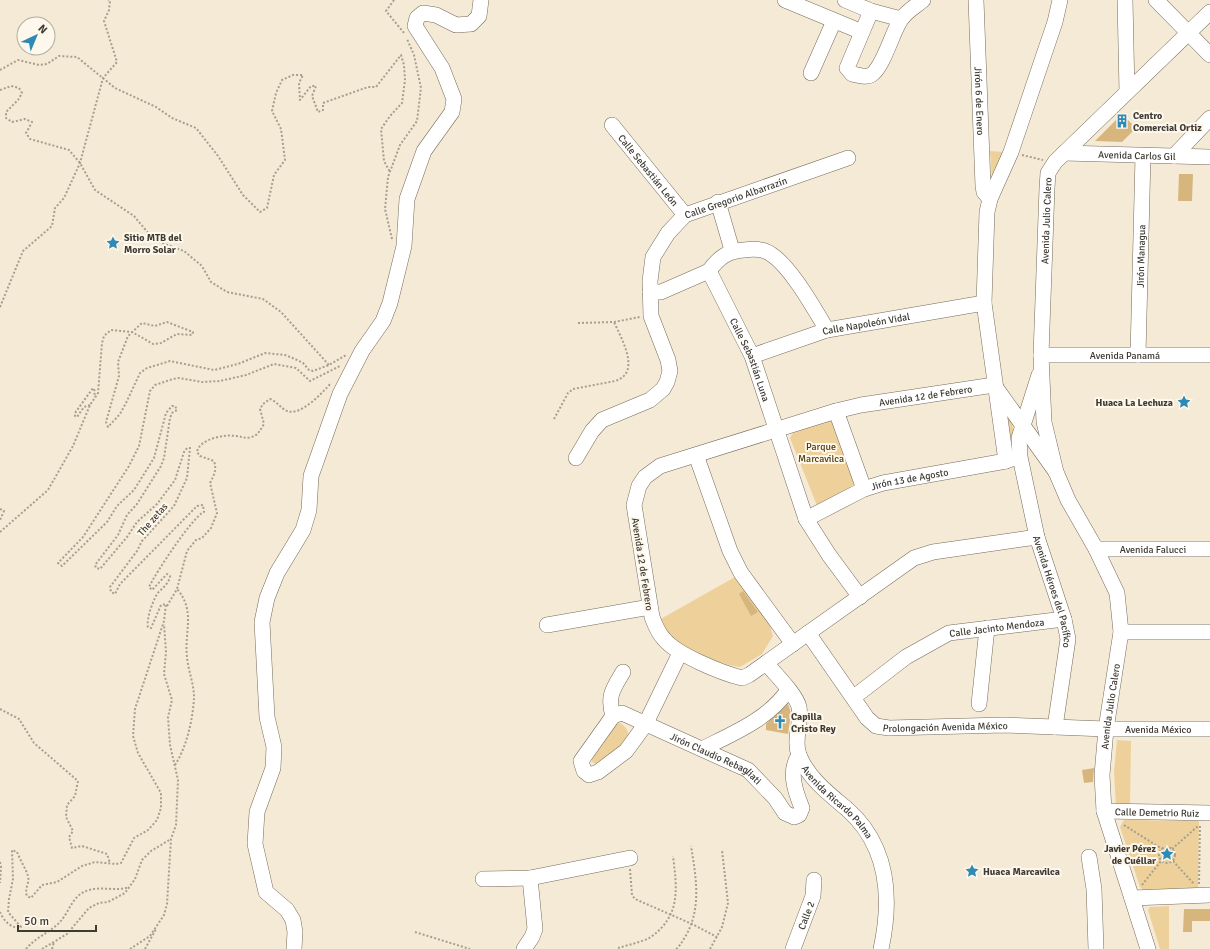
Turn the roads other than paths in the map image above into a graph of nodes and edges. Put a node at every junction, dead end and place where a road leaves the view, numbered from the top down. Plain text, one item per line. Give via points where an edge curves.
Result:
1 (481, 0) edge
2 (785, 0) edge
3 (845, 0) edge
4 (923, 0) edge
5 (976, 0) edge
6 (1060, 0) edge
7 (1125, 0) edge
8 (1156, 0) edge
9 (905, 9) edge
10 (870, 11) junction
11 (1210, 12) edge
12 (834, 21) junction
13 (862, 32) junction
14 (1189, 34) junction
15 (1210, 55) edge
16 (811, 73) dead end
17 (1127, 92) junction
18 (1210, 118) edge
19 (612, 126) dead end
20 (1064, 153) junction
21 (1143, 156) junction
22 (1174, 156) junction
23 (1210, 157) edge
24 (848, 158) dead end
25 (990, 199) junction
26 (718, 202) junction
27 (685, 215) junction
28 (732, 250) junction
29 (709, 271) junction
30 (650, 292) junction
31 (984, 302) junction
32 (828, 330) junction
33 (1138, 355) junction
34 (1210, 355) edge
35 (752, 356) junction
36 (1041, 363) junction
37 (994, 385) junction
38 (836, 411) junction
39 (1022, 423) junction
40 (777, 430) junction
41 (696, 455) junction
42 (1020, 457) junction
43 (576, 458) dead end
44 (1006, 462) junction
45 (1056, 472) junction
46 (864, 489) junction
47 (806, 519) junction
48 (1037, 537) junction
49 (1210, 548) edge
50 (1096, 549) junction
51 (860, 596) junction
52 (650, 607) junction
53 (1064, 619) junction
54 (547, 626) dead end
55 (987, 628) junction
56 (808, 632) junction
57 (1121, 632) junction
58 (1210, 632) edge
59 (792, 644) junction
60 (680, 653) junction
61 (766, 663) junction
62 (623, 672) dead end
63 (788, 690) junction
64 (854, 697) junction
65 (979, 704) dead end
66 (613, 716) junction
67 (644, 724) junction
68 (1055, 727) junction
69 (1106, 728) junction
70 (1210, 729) edge
71 (702, 749) junction
72 (798, 755) junction
73 (1104, 811) junction
74 (1203, 817) edge
75 (1089, 857) dead end
76 (630, 858) road end
77 (530, 878) junction
78 (483, 879) dead end
79 (814, 880) dead end
80 (1210, 894) edge
81 (1132, 898) junction
82 (294, 949) edge
83 (524, 949) edge
84 (793, 949) edge
85 (881, 949) edge
86 (1096, 949) edge
87 (1148, 949) edge

1 - 82 street via 479,16 471,24 456,24 436,15 423,13 415,26 442,68 454,99 452,112 424,152 407,199 402,251 390,303 340,394 311,476 309,510 303,530 277,573 267,598 262,622 267,717 274,747 273,768 257,812 255,844 266,892 287,910 293,920
2 - 12 street
3 - 10 street
4 - 9 street
5 - 25 street, Jirón 6 de Enero via 983,186
6 - 25 street via 1011,152
7 - 17 street
8 - 14 street
9 - 10 street
9 - 13 street via 880,64 869,76 852,74 847,68
10 - 13 street
11 - 14 street, Avenida Julio Calero
12 - 13 street
12 - 16 street
14 - 15 street
14 - 17 street, Avenida Julio Calero
17 - 20 street, Avenida Julio Calero
18 - 22 street
19 - 27 street, Calle Sebastián León
20 - 21 street, Avenida Carlos Gil
20 - 36 street, Avenida Julio Calero via 1054,162 1048,173
21 - 22 street, Avenida Carlos Gil
21 - 33 street, Jirón Managua
22 - 23 street, Avenida Carlos Gil
24 - 26 street, Calle Gregorio Albarrazín
25 - 31 street via 987,212
26 - 27 street, Calle Gregorio Albarrazín
26 - 28 street
27 - 30 street, Calle Gregorio Albarrazín via 668,233 653,257
28 - 29 street
28 - 32 street via 751,249 766,252 782,263
29 - 30 street via 661,292
29 - 35 street, Calle Sebastián Luna
30 - 43 street, Calle Gregorio Albarrazín via 651,316 668,360 670,371 667,382 650,400 602,420 592,431
31 - 32 street, Calle Napoleón Vidal
31 - 37 street
32 - 35 street, Calle Napoleón Vidal
33 - 34 street, Avenida Panamá
33 - 36 street, Avenida Panamá
35 - 40 street, Calle Sebastián Luna
36 - 39 street, Avenida Héroes del Pacífico
36 - 45 street, Avenida Julio Calero via 1044,422
37 - 38 street, Avenida 12 de Febrero
37 - 39 street, Avenida Julio Calero
37 - 44 street
38 - 40 street, Avenida 12 de Febrero
38 - 46 street
39 - 42 street, Avenida Héroes del Pacífico via 1019,438
39 - 45 street, Avenida Julio Calero
40 - 41 street, Avenida 12 de Febrero
40 - 47 street, Calle Sebastián Luna
41 - 52 street, Avenida 12 de Febrero via 660,466 646,477 635,495 634,505
41 - 59 street via 735,562
42 - 44 street, Jirón 13 de Agosto
42 - 48 street, Avenida Héroes del Pacífico
44 - 46 street, Jirón 13 de Agosto via 883,483
45 - 50 street, Avenida Julio Calero via 1068,500
46 - 47 street, Jirón 13 de Agosto
47 - 51 street, Calle Sebastián Luna
48 - 51 street, Avenida 12 de Febrero via 933,552 914,558
48 - 53 street, Avenida Héroes del Pacífico
49 - 50 street, Avenida Falucci
50 - 57 street, Avenida Julio Calero via 1117,593
51 - 56 street, Avenida 12 de Febrero
52 - 54 street
52 - 60 street, Avenida 12 de Febrero via 657,630
53 - 55 street, Calle Jacinto Mendoza
53 - 68 street, Avenida Héroes del Pacífico via 1068,639
55 - 64 street, Calle Jacinto Mendoza via 949,633 933,641 906,657
55 - 65 street
56 - 59 street, Avenida 12 de Febrero
56 - 64 street, Prolongación Avenida México
57 - 58 street
57 - 69 street, Avenida Julio Calero
59 - 61 street, Avenida 12 de Febrero
60 - 61 street, Avenida 12 de Febrero via 742,678 749,676
60 - 67 street
61 - 63 street, Avenida Ricardo Palma
62 - 66 street via 609,703
63 - 71 street via 777,705 764,715
63 - 72 street, Avenida Ricardo Palma via 799,707
64 - 68 street, Prolongación Avenida México via 867,718 876,726 888,728 1004,725
66 - 67 street, Jirón Claudio Rebagliati via 622,713
66 - 67 street via 581,761 581,765 589,774 598,772 619,758
67 - 71 street, Jirón Claudio Rebagliati
68 - 69 street, Prolongación Avenida México
69 - 70 street, Avenida México
69 - 73 street, Avenida Julio Calero via 1102,774
71 - 72 street, Jirón Claudio Rebagliati via 748,770 775,798 788,816 796,816 802,808 793,774
72 - 85 street, Avenida Ricardo Palma via 822,788 859,820 878,855 886,877 888,893
73 - 74 street, Calle Demetrio Ruiz
73 - 81 street, Avenida Julio Calero
75 - 86 street via 1094,889
76 - 77 street
77 - 78 street
77 - 83 street via 534,929
79 - 84 street, Calle 2 via 813,896
80 - 81 street
81 - 87 street, Avenida Julio Calero

